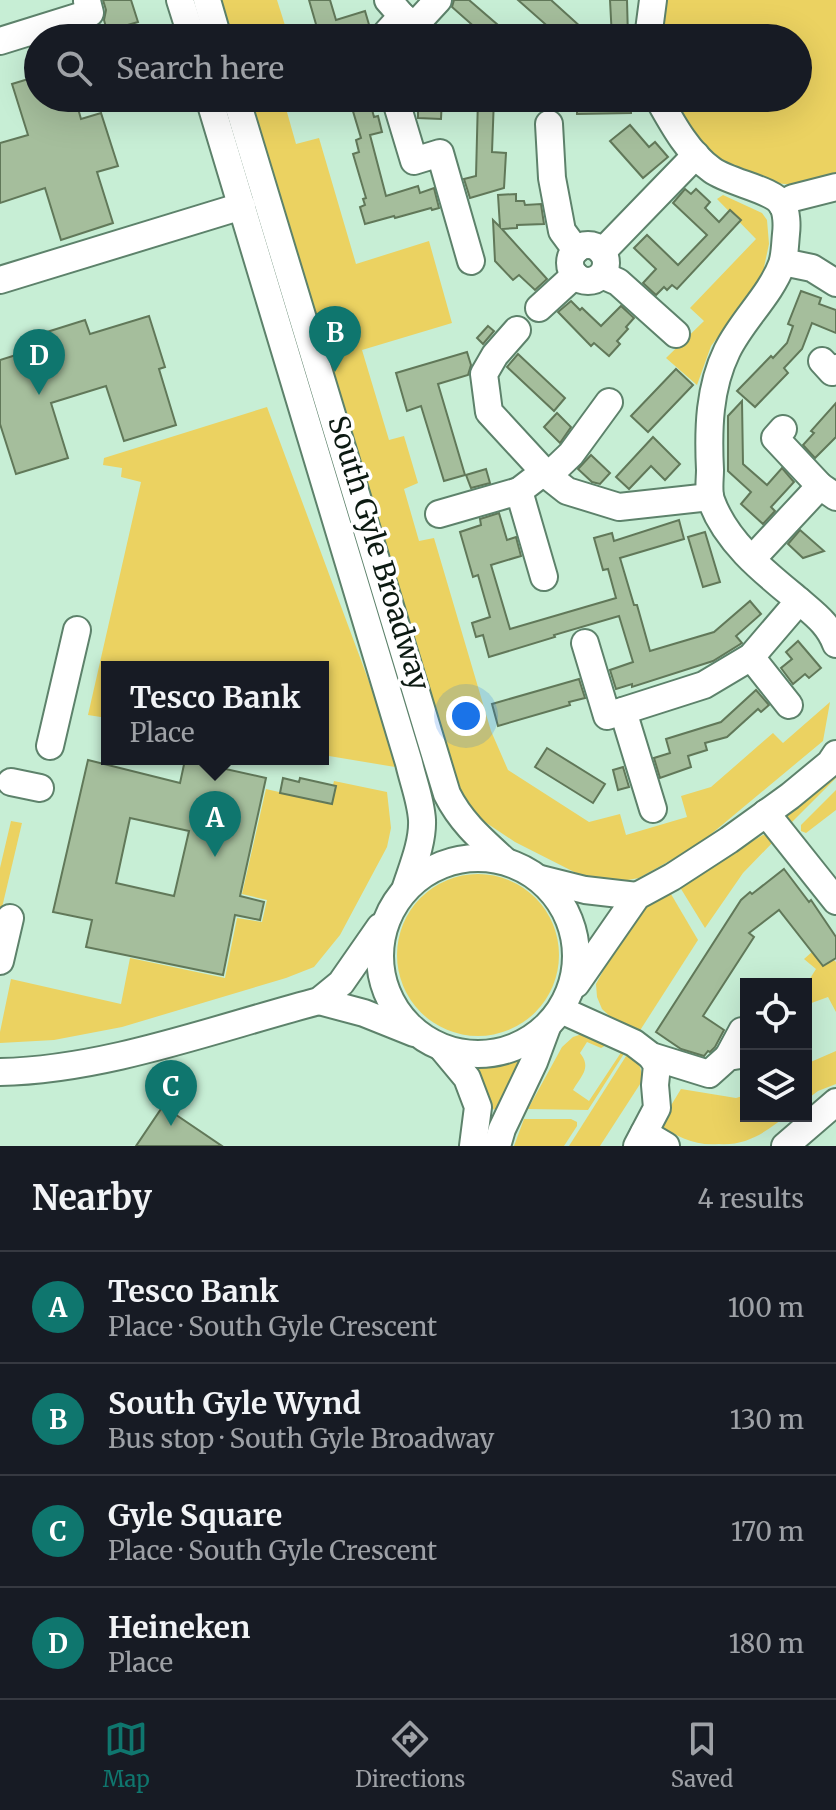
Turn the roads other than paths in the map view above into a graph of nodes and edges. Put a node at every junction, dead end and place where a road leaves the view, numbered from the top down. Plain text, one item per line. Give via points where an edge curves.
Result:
1 (180, 0) edge
2 (207, 0) edge
3 (438, 0) edge
4 (653, 0) edge
5 (87, 1) edge
6 (409, 20) edge
7 (55, 24) edge
8 (188, 24) edge
9 (214, 24) edge
10 (649, 24) edge
11 (24, 34) edge
12 (0, 41) edge
13 (213, 112) edge
14 (240, 112) edge
15 (399, 112) edge
16 (666, 112) edge
17 (549, 124) dead end
18 (696, 155) junction
19 (836, 187) edge
20 (782, 205) junction
21 (242, 206) junction
22 (471, 261) dead end
23 (783, 262) junction
24 (589, 263) junction
25 (0, 280) edge
26 (836, 283) edge
27 (539, 308) dead end
28 (517, 330) dead end
29 (676, 334) dead end
30 (609, 402) dead end
31 (783, 429) dead end
32 (547, 473) junction
33 (519, 491) junction
34 (828, 491) edge
35 (710, 497) junction
36 (439, 514) dead end
37 (752, 559) junction
38 (544, 577) dead end
39 (799, 601) junction
40 (77, 630) dead end
41 (585, 643) dead end
42 (836, 644) edge
43 (751, 657) junction
44 (789, 705) dead end
45 (615, 713) junction
46 (50, 746) dead end
47 (836, 754) edge
48 (11, 782) dead end
49 (40, 788) dead end
50 (653, 809) dead end
51 (766, 813) junction
52 (504, 860) junction
53 (541, 879) junction
54 (405, 890) junction
55 (637, 896) junction
56 (836, 901) edge
57 (10, 918) dead end
58 (387, 918) junction
59 (8, 957) edge
60 (319, 1001) junction
61 (560, 1010) junction
62 (431, 1042) junction
63 (739, 1047) edge
64 (651, 1056) junction
65 (0, 1072) edge
66 (836, 1102) edge
67 (649, 1142) edge
68 (473, 1146) edge
69 (497, 1146) edge
70 (785, 1146) edge

1 - 8 street
2 - 9 street
3 - 6 street
4 - 10 street
5 - 7 street via 90,13
11 - 12 street
13 - 21 street, South Gyle Broadway
14 - 52 street, South Gyle Broadway via 447,794 475,834
15 - 22 street via 414,161 440,153
16 - 18 street
17 - 24 street via 562,231
18 - 20 street via 713,171 768,192
18 - 24 street
19 - 20 street
20 - 23 street via 787,225
21 - 25 street
21 - 54 street, South Gyle Broadway via 419,803 422,823
23 - 26 street via 812,268
23 - 35 street via 726,352 714,386 708,426
24 - 27 street
24 - 29 street
28 - 32 street via 484,374 489,412
30 - 32 street via 578,446
31 - 34 street via 775,438
32 - 33 street
32 - 35 street via 567,491 619,507
33 - 36 street
33 - 38 street
34 - 37 street
35 - 37 street via 726,532
37 - 39 street
39 - 42 street via 819,616
39 - 43 street
40 - 46 street
41 - 45 street
43 - 44 street
43 - 45 street via 704,685
45 - 50 street
47 - 51 street
48 - 49 street
51 - 55 street
51 - 56 street
52 - 53 street
52 - 54 street via 450,861 425,872
53 - 55 street
53 - 61 street via 562,903 574,931 577,961
54 - 58 street
55 - 61 street
57 - 59 street
58 - 60 street via 341,983
58 - 62 street via 380,970 388,996 401,1018
60 - 62 street via 364,1013
60 - 65 street via 124,1054 49,1069
61 - 62 street via 525,1044 498,1053 470,1055
61 - 64 street
61 - 69 street
62 - 68 street via 467,1078 478,1107
63 - 64 street via 709,1074
64 - 67 street via 657,1065 657,1108
66 - 70 street

